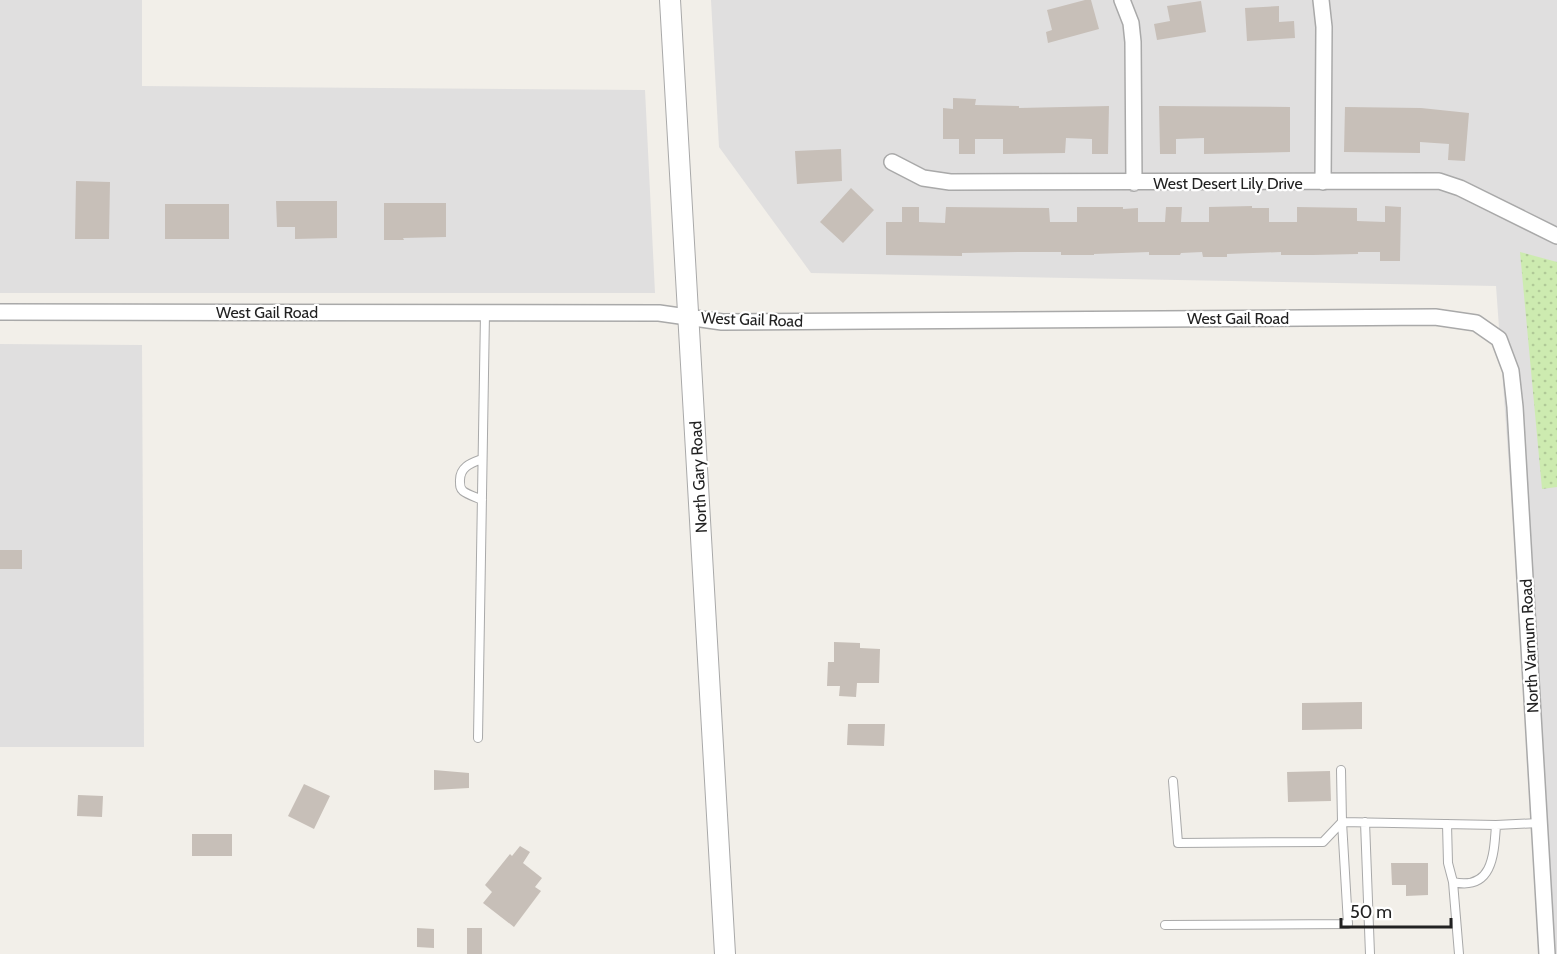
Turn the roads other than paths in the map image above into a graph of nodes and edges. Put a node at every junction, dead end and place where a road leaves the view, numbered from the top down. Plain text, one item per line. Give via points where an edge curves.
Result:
1 (670, 0) edge
2 (1122, 0) edge
3 (1321, 0) edge
4 (892, 162) dead end
5 (1323, 182) junction
6 (1134, 183) junction
7 (1557, 236) edge
8 (0, 312) edge
9 (485, 313) junction
10 (689, 316) junction
11 (1500, 339) joint
12 (483, 459) junction
13 (482, 500) junction
14 (478, 738) dead end
15 (1341, 770) dead end
16 (1173, 781) dead end
17 (1342, 822) junction
18 (1365, 822) junction
19 (1539, 823) junction
20 (1447, 824) junction
21 (1496, 825) junction
22 (1453, 882) junction
23 (1165, 925) dead end
24 (725, 954) edge
25 (1370, 954) edge
26 (1459, 954) edge
27 (1547, 954) edge

1 - 10 street, North Gary Road
2 - 6 street via 1133,42
3 - 5 street
4 - 6 street, West Desert Lily Drive via 923,178 950,182
5 - 6 street, West Desert Lily Drive
5 - 7 street, West Desert Lily Drive via 1439,181
8 - 9 street, West Gail Road
9 - 10 street, West Gail Road
9 - 12 lane
10 - 11 street, West Gail Road via 723,321 1435,317 1476,323
10 - 24 street, North Gary Road
11 - 19 street, North Varnum Road via 1511,371 1515,407
12 - 13 lane
12 - 13 lane via 467,465 459,480 465,492
13 - 14 lane
15 - 17 lane
16 - 17 lane via 1178,843 1323,842
17 - 18 lane
17 - 23 lane via 1348,924
18 - 20 lane
18 - 25 lane
19 - 21 lane
19 - 27 street, North Varnum Road
20 - 21 lane
20 - 22 lane via 1448,863
21 - 22 lane via 1493,858 1487,873 1477,881
22 - 26 lane

